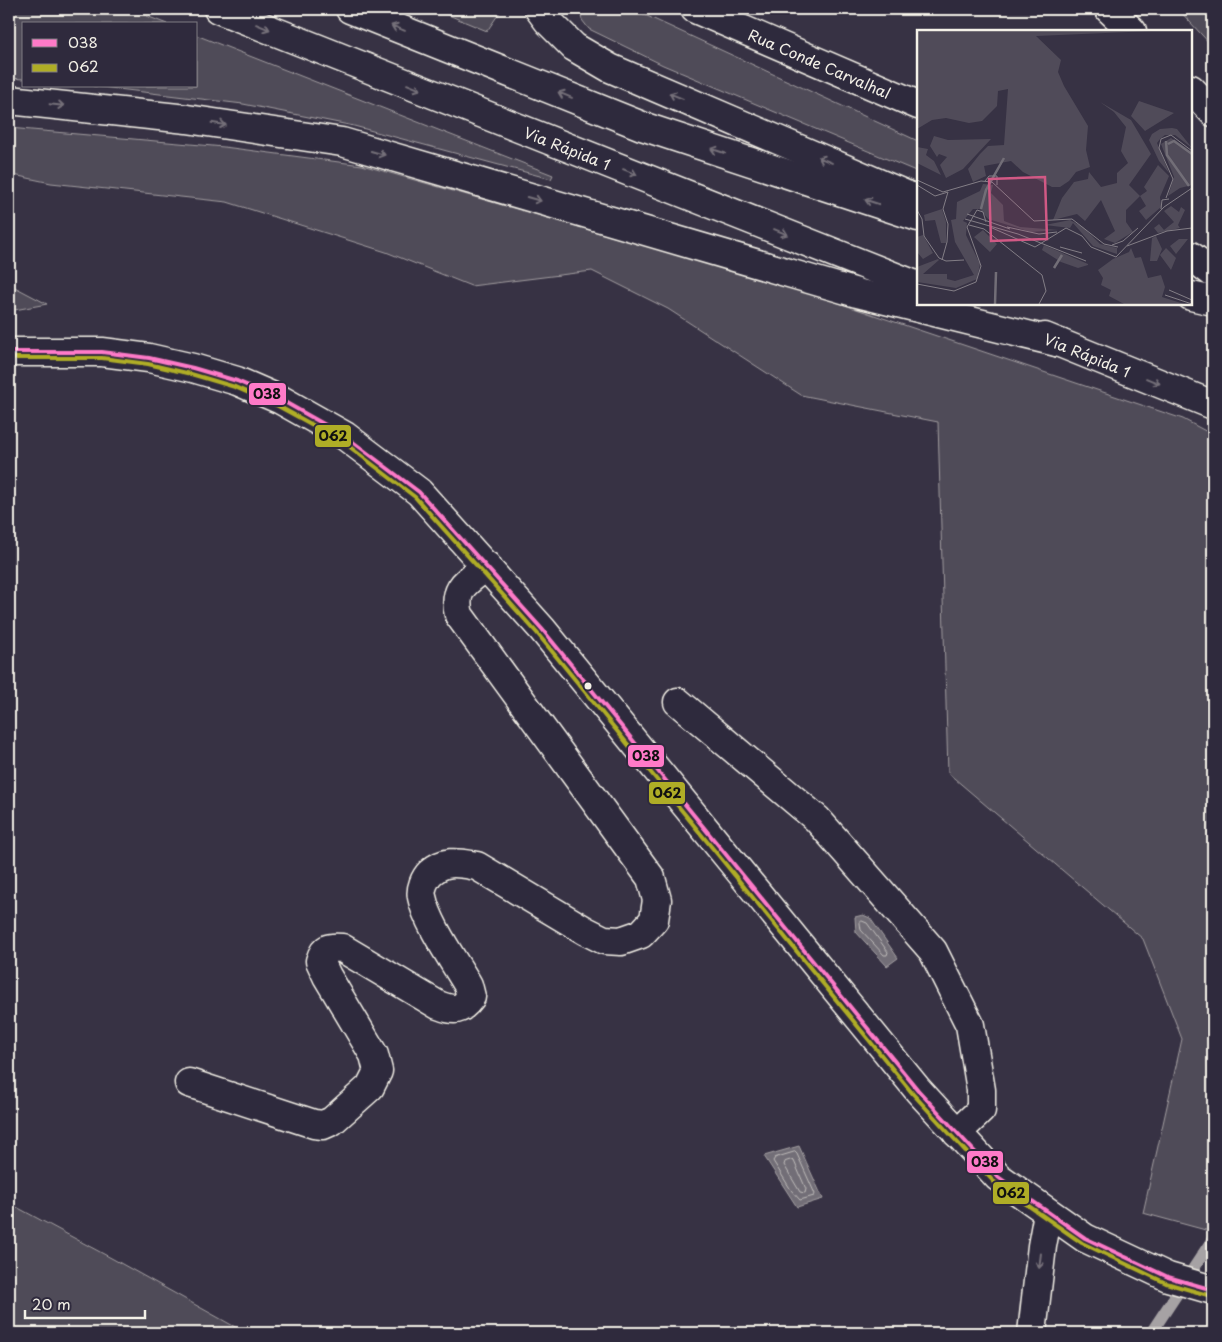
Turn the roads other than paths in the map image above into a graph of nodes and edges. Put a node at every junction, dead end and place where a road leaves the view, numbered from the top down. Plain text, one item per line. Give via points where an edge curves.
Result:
1 (218, 9) edge
2 (350, 9) edge
3 (695, 9) edge
4 (1109, 9) edge
5 (545, 13) edge
6 (1131, 30) edge
7 (1192, 90) edge
8 (9, 100) edge
9 (917, 105) edge
10 (1213, 112) edge
11 (917, 200) edge
12 (917, 217) edge
13 (1192, 257) edge
14 (1213, 273) edge
15 (917, 286) edge
16 (1192, 296) edge
17 (1213, 301) edge
18 (965, 305) edge
19 (1060, 343) junction
20 (9, 352) edge
21 (1213, 405) edge
22 (487, 566) junction
23 (678, 702) dead end
24 (189, 1083) dead end
25 (957, 1133) junction
26 (1048, 1213) junction
27 (1213, 1290) edge
28 (1032, 1333) edge

1 -> 15 main road, Via Rápida 1
12 -> 2 main road via 642,126
3 - 9 main road, Rua Conde Carvalhal
4 - 6 main road
11 -> 5 main road via 610,68 574,47
7 - 10 main road
8 -> 19 main road via 187,119 342,142 857,293
13 - 14 main road
16 - 17 main road
18 - 19 main road, Via Rápida 1
19 -> 21 main road, Via Rápida 1
20 - 22 main road via 102,352 149,358 237,381 281,400 345,436 418,492
22 - 24 main road via 459,591 456,603 459,615 651,878 657,900 654,920 641,934 621,941 604,940 477,866 457,862 438,866 426,877 421,895 427,914 468,985 471,997 463,1007 452,1010 438,1005 342,948 330,947 322,952 320,961 374,1055 378,1071 370,1087 332,1121 314,1124
22 - 25 main road via 911,1082
23 - 25 main road via 817,819 933,951 970,1025 981,1090 981,1110
25 - 26 main road via 998,1177
26 - 27 main road via 1108,1250 1168,1277
26 -> 28 main road

